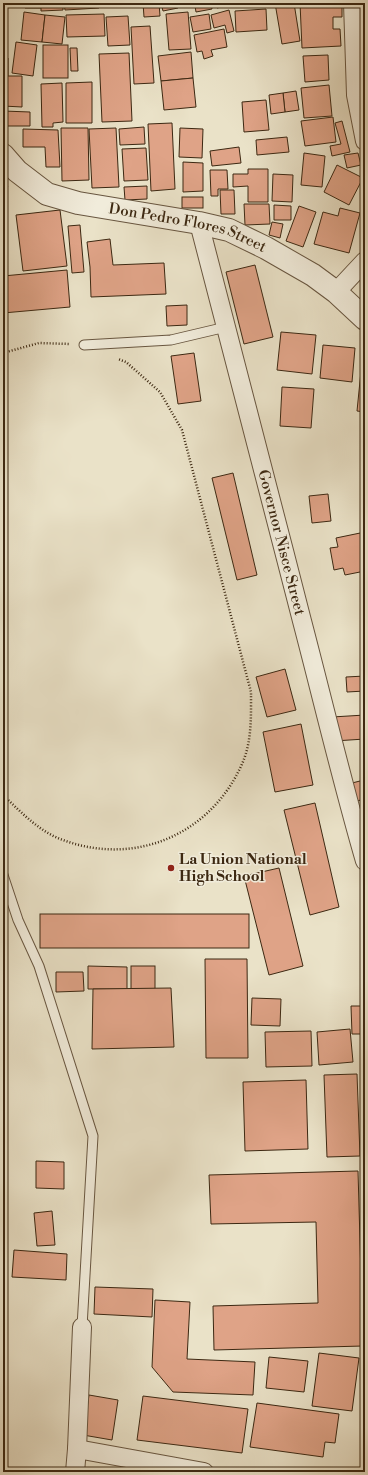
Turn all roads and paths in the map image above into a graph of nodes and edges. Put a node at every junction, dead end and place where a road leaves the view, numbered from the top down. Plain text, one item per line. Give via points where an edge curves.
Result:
1 (353, 3) edge
2 (365, 141) edge
3 (3, 155) edge
4 (199, 223) junction
5 (365, 261) edge
6 (336, 292) junction
7 (365, 319) edge
8 (226, 327) junction
9 (84, 345) junction
10 (3, 353) edge
11 (3, 793) edge
12 (365, 862) edge
13 (3, 875) edge
14 (82, 1327) joint
15 (77, 1449) junction
16 (75, 1472) edge
17 (204, 1472) edge

1 - 2 street via 356,95
3 - 4 street, Don Pedro Flores Street via 17,171 47,194 78,203
4 - 6 street, Don Pedro Flores Street via 229,230 266,248 313,275
4 - 8 street, Governor Nisce Street
5 - 6 street
6 - 7 street, Don Pedro Flores Street
8 - 9 lane via 171,340
8 - 12 street, Governor Nisce Street
9 - 10 path via 39,343
9 - 11 path via 126,362 160,392 182,430 251,692 252,728 243,763 226,795 200,821 169,839 134,849 98,849 62,840 31,822
13 - 14 lane via 18,920 39,966 93,1136
14 - 15 street
15 - 16 street
15 - 17 street

